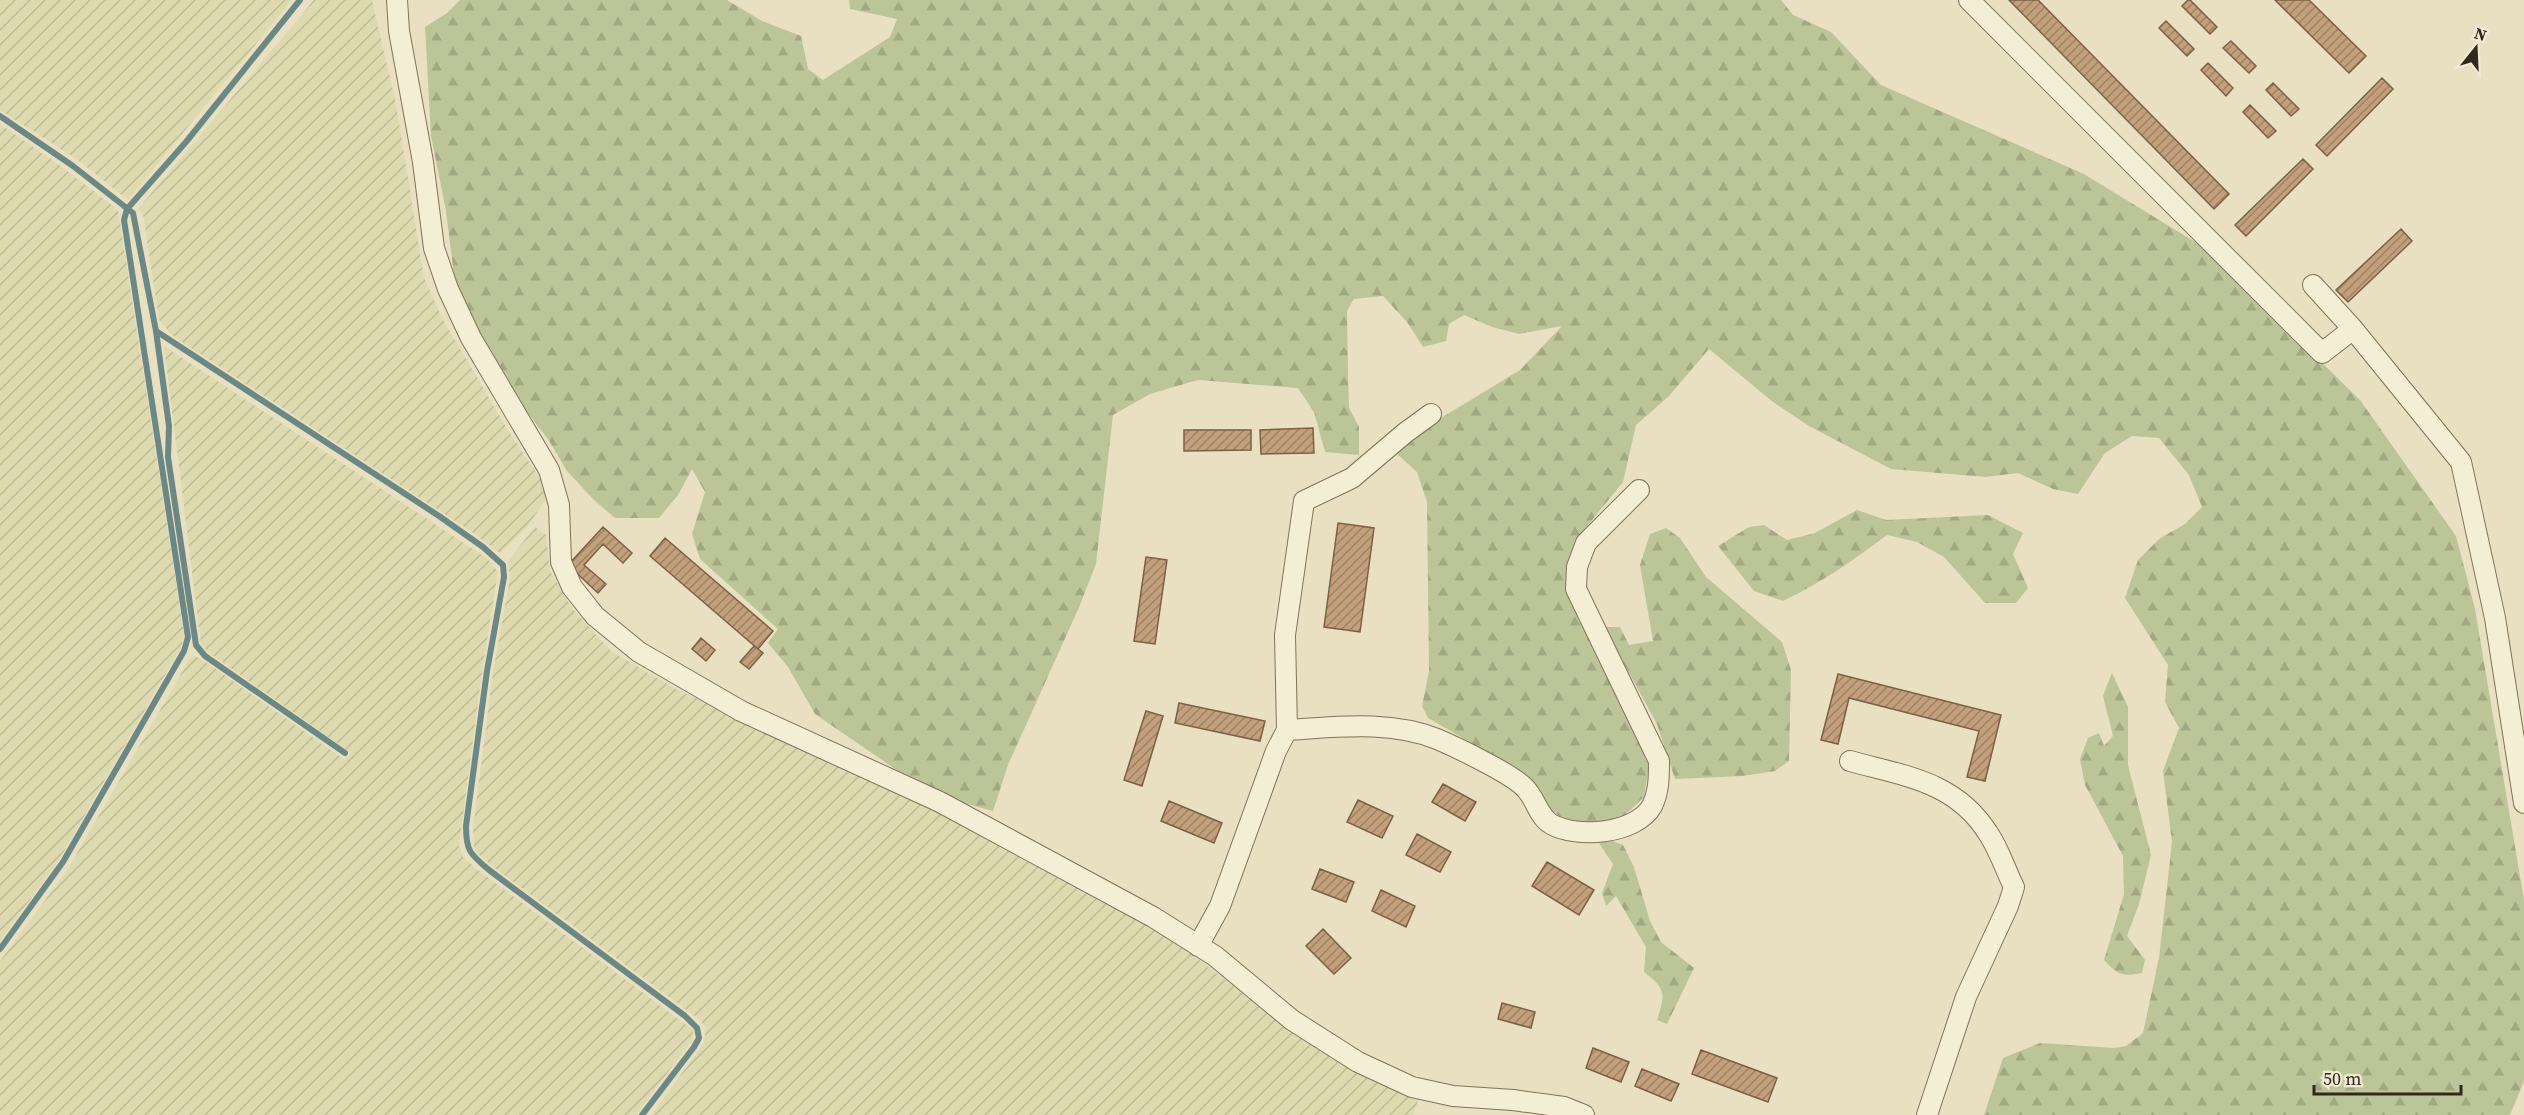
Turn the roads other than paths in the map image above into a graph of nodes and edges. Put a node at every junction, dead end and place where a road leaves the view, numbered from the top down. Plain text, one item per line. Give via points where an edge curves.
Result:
1 (397, 0) edge
2 (1969, 0) edge
3 (2313, 285) dead end
4 (2353, 329) junction
5 (1431, 414) dead end
6 (1639, 490) dead end
7 (1287, 730) junction
8 (1850, 761) dead end
9 (2524, 803) edge
10 (1198, 946) junction
11 (1584, 1115) edge
12 (1926, 1115) edge

1 - 10 street via 434,248 471,338 549,470 559,505 561,562 572,587 595,616 639,652 741,711 939,802 1153,917
2 - 4 street via 2322,353
3 - 4 street
4 - 9 street via 2461,462 2495,618
5 - 7 street via 1352,478 1304,501 1285,635
6 - 7 street via 1586,543 1577,567 1576,589 1659,761 1659,780 1651,808 1634,822 1613,831 1580,833 1554,826 1543,819 1524,787 1494,767 1435,738 1384,726
7 - 10 street via 1220,906
8 - 12 street via 1932,784 1960,800 1988,833 2014,887 1966,997
10 - 11 street via 1292,1020 1358,1062 1412,1087 1453,1096 1564,1107

